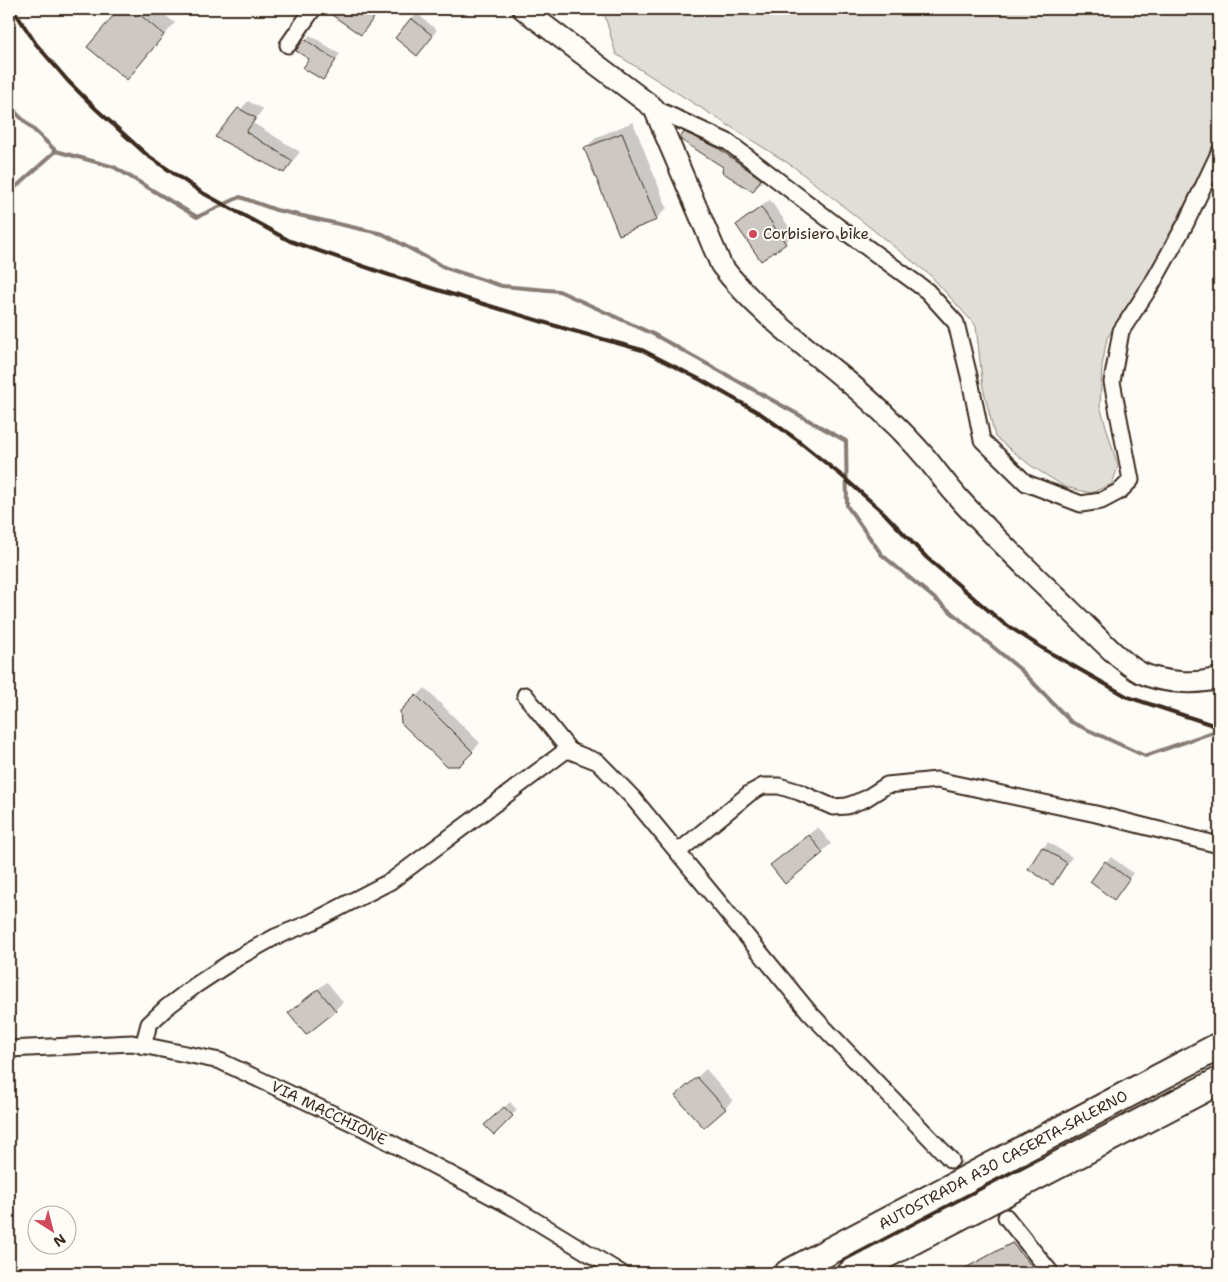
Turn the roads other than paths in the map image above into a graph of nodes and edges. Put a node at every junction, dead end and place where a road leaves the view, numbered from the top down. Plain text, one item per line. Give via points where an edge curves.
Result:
1 (313, 9) edge
2 (523, 9) edge
3 (288, 45) dead end
4 (654, 108) junction
5 (1219, 153) edge
6 (1219, 678) edge
7 (526, 696) dead end
8 (568, 749) junction
9 (1219, 845) edge
10 (678, 852) junction
11 (143, 1046) junction
12 (1219, 1046) edge
13 (9, 1049) edge
14 (1219, 1081) edge
15 (951, 1160) tunnel mouth
16 (1006, 1217) tunnel mouth
17 (621, 1273) edge
18 (788, 1273) edge
19 (851, 1273) edge
20 (1051, 1273) edge

1 - 3 street
2 - 4 main road
4 - 5 street via 728,142 927,290 956,323 982,440 1026,483 1080,504 1102,501 1131,480 1112,382 1121,331 1186,223
4 - 6 main road via 721,265 738,287 777,325 845,377 888,417 1000,542 1118,655 1142,673 1176,683
7 - 8 street
8 - 10 street via 598,762
8 - 11 street via 391,881 321,918 275,937 196,985 150,1024
9 - 10 street via 1096,814 937,780 887,785 865,799 833,807 799,792 779,786 763,786 750,792
10 - 15 street via 809,1012
11 - 13 street, VIA MACCHIONE via 132,1043
11 - 17 street, VIA MACCHIONE via 220,1061 365,1129 516,1209
12 - 18 highway, AUTOSTRADA A30 CASERTA-SALERNO
14 - 19 highway, AUTOSTRADA A30 CASERTA-SALERNO
16 - 20 street

